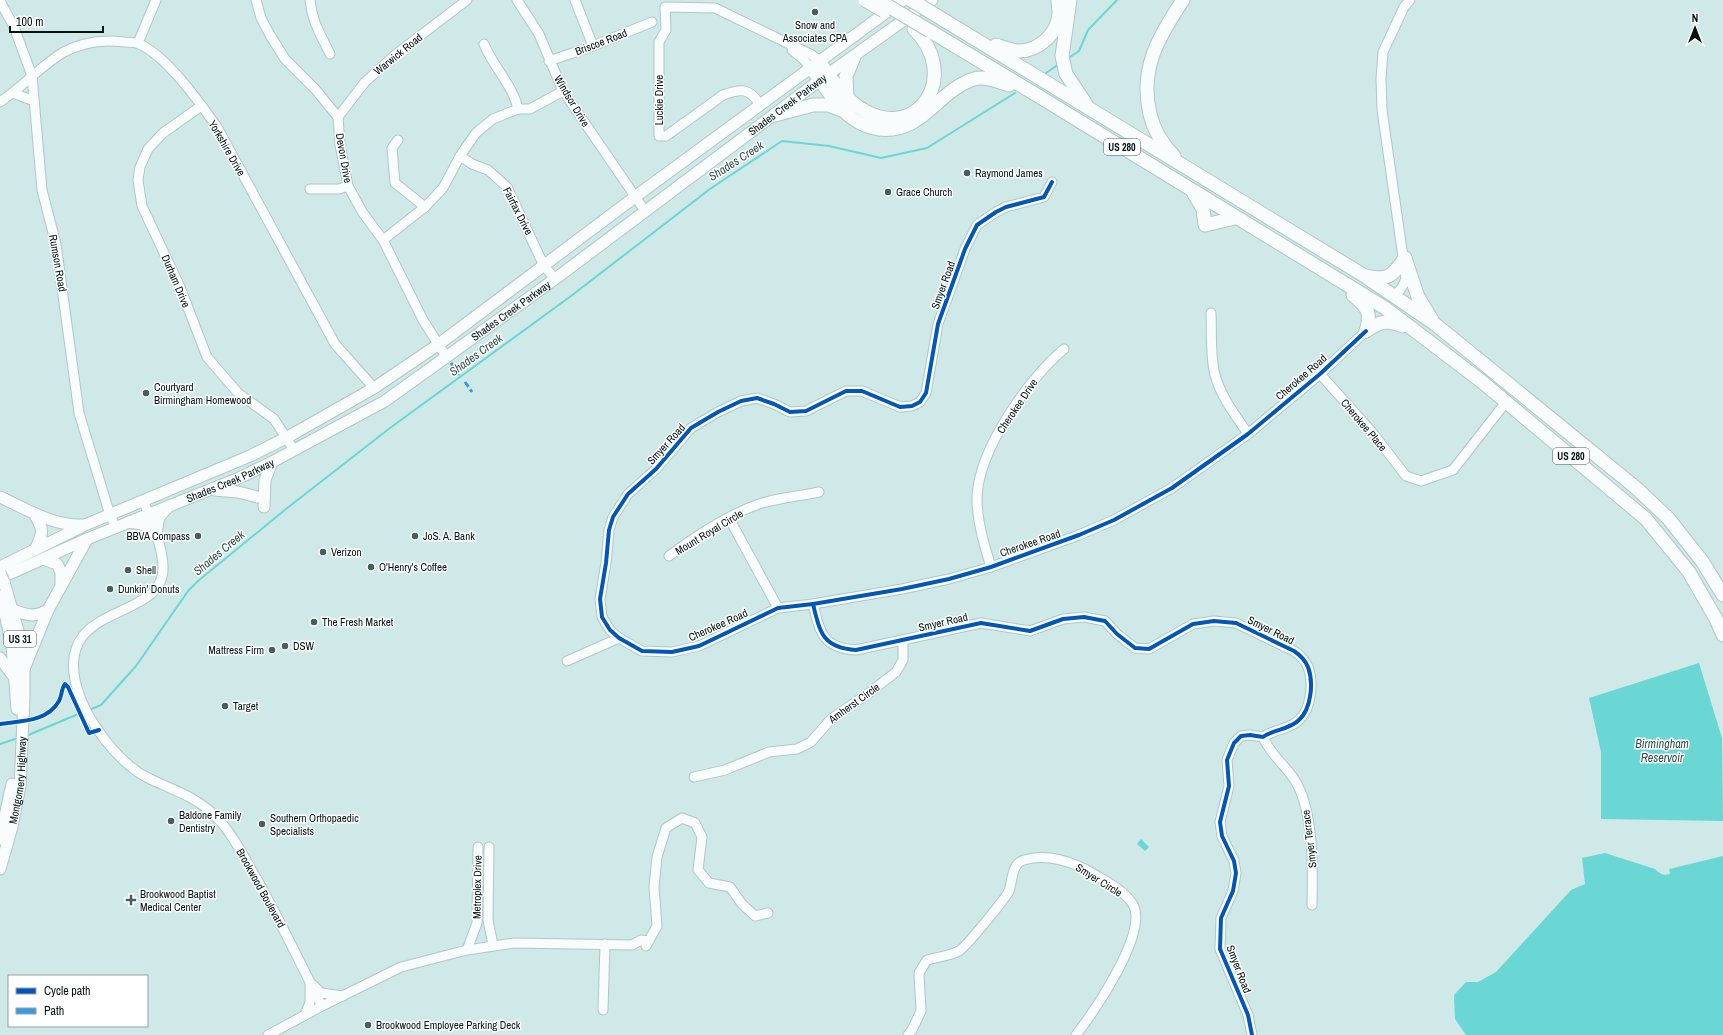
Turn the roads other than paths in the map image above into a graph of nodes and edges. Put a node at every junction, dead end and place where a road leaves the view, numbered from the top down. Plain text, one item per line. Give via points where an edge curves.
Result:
1 (156, 0) edge
2 (256, 0) edge
3 (310, 0) edge
4 (467, 0) edge
5 (517, 0) edge
6 (575, 0) edge
7 (865, 0) edge
8 (878, 0) edge
9 (903, 0) edge
10 (911, 0) edge
11 (932, 0) edge
12 (1058, 0) edge
13 (1070, 0) edge
14 (1183, 0) edge
15 (1410, 0) edge
16 (0, 1) edge
17 (704, 4) edge
18 (652, 22) dead end
19 (969, 35) junction
20 (138, 43) junction
21 (484, 44) dead end
22 (593, 46) junction
23 (330, 54) dead end
24 (854, 57) junction
25 (549, 61) junction
26 (815, 65) junction
27 (32, 76) junction
28 (824, 78) junction
29 (563, 91) junction
30 (13, 93) junction
31 (847, 97) junction
32 (1040, 97) junction
33 (34, 101) junction
34 (0, 102) edge
35 (760, 105) junction
36 (201, 106) junction
37 (518, 109) junction
38 (1090, 109) junction
39 (844, 111) junction
40 (921, 112) junction
41 (775, 115) junction
42 (338, 117) junction
43 (398, 140) dead end
44 (460, 156) junction
45 (1189, 169) junction
46 (1052, 182) dead end
47 (348, 186) junction
48 (310, 189) dead end
49 (1191, 190) junction
50 (635, 197) junction
51 (425, 207) junction
52 (645, 211) junction
53 (1235, 218) junction
54 (1259, 232) junction
55 (383, 240) junction
56 (1404, 258) junction
57 (544, 266) junction
58 (1329, 274) junction
59 (1363, 275) junction
60 (555, 279) junction
61 (1393, 295) junction
62 (1211, 313) dead end
63 (1435, 324) junction
64 (1410, 328) junction
65 (1366, 331) junction
66 (439, 344) junction
67 (1064, 348) dead end
68 (447, 358) junction
69 (1320, 374) junction
70 (374, 388) junction
71 (1506, 402) junction
72 (1248, 434) junction
73 (286, 438) junction
74 (294, 450) junction
75 (272, 462) junction
76 (212, 490) junction
77 (819, 492) dead end
78 (0, 497) edge
79 (257, 497) dead end
80 (144, 502) junction
81 (169, 506) junction
82 (264, 507) dead end
83 (34, 513) junction
84 (148, 514) junction
85 (110, 515) junction
86 (729, 518) junction
87 (129, 522) junction
88 (85, 525) junction
89 (116, 528) junction
90 (156, 533) junction
91 (87, 539) junction
92 (35, 550) junction
93 (669, 556) dead end
94 (42, 559) junction
95 (0, 567) edge
96 (991, 567) junction
97 (1, 581) edge
98 (61, 584) junction
99 (1723, 595) edge
100 (814, 604) junction
101 (778, 608) junction
102 (48, 610) junction
103 (10, 614) junction
104 (0, 628) edge
105 (1723, 635) edge
106 (619, 638) junction
107 (903, 641) junction
108 (646, 651) joint
109 (0, 658) edge
110 (567, 661) dead end
111 (24, 670) junction
112 (14, 677) junction
113 (21, 697) junction
114 (1262, 737) junction
115 (694, 777) dead end
116 (16, 786) junction
117 (1, 836) edge
118 (478, 847) dead end
119 (489, 847) dead end
120 (0, 869) edge
121 (1312, 905) dead end
122 (768, 913) dead end
123 (604, 944) junction
124 (493, 945) junction
125 (467, 950) junction
126 (310, 983) junction
127 (343, 996) junction
128 (322, 1006) junction
129 (603, 1010) dead end
130 (305, 1015) junction
131 (268, 1035) edge
132 (908, 1035) edge
133 (1076, 1035) edge
134 (1252, 1035) edge

1 - 20 street
2 - 42 street via 261,18 285,59
3 - 23 street via 311,15
4 - 42 street, Warwick Road via 394,55 365,82
5 - 25 street, Windsor Drive via 539,34
6 - 22 street
7 - 40 highway, bridge via 914,29 927,45 932,55 935,79
8 - 32 highway, US 280, bridge
9 - 26 main road, Shades Creek Parkway
10 - 19 highway, US 280, bridge
11 - 24 main road, Shades Creek Parkway
12 - 19 highway via 1057,25 1045,41 1033,48 1022,51 1010,50
13 - 38 highway via 1062,56 1066,74
14 - 45 highway via 1165,28 1151,58 1146,81 1146,100 1154,130 1167,149
15 - 56 street via 1404,7 1383,52 1381,79 1382,110
16 - 27 street, Rumson Road via 14,27
17 - 26 street, Luckie Drive via 777,39
17 - 35 street, Luckie Drive via 665,7 666,30 659,42 659,136 666,136 723,95 734,90 742,89 755,96
18 - 22 street, Briscoe Road
19 - 38 highway, US 280
20 - 27 street, Yorkshire Drive via 106,40 80,45 62,53
20 - 36 street, Yorkshire Drive via 156,55
21 - 37 street via 489,57 516,98
22 - 25 street, Briscoe Road
24 - 28 main road, Shades Creek Parkway
24 - 31 highway via 846,76
25 - 29 street, Windsor Drive
26 - 28 highway
26 - 35 main road, Shades Creek Parkway
27 - 30 street, Yorkshire Drive
27 - 33 street, Rumson Road
28 - 31 highway
28 - 39 highway
28 - 41 main road, Shades Creek Parkway
29 - 37 street via 530,109
29 - 50 street, Windsor Drive
30 - 33 street
30 - 34 street, Yorkshire Drive
31 - 40 highway via 865,111 885,118
32 - 40 highway via 989,78 971,80
32 - 49 highway, US 280
33 - 85 street, Rumson Road via 42,190 56,244 79,413
35 - 50 main road, Shades Creek Parkway
36 - 70 street, Yorkshire Drive via 217,127 335,344
36 - 73 street, Durham Drive via 163,133 148,149 140,167 138,180 142,206 180,287 207,357 238,393 274,419
37 - 44 street via 493,119 476,133
38 - 45 highway, US 280
39 - 40 highway via 871,128 887,130 904,128 917,120
39 - 41 highway via 828,105 813,105
41 - 52 main road, Shades Creek Parkway
42 - 47 street, Devon Drive via 340,145
43 - 51 street via 392,148 395,184
44 - 51 street via 443,188
44 - 57 street, Fairfax Drive via 488,170 507,187
45 - 59 highway, US 280
46 - 106 street, Smyer Road via 1044,197 1001,210 977,225 965,249 938,324 926,393 920,402 900,407 862,391 846,391 806,411 790,412 757,398 741,401 691,428 656,469 628,494 613,516 609,530 600,599 602,617
47 - 48 street via 339,189
47 - 55 street, Devon Drive via 363,213
49 - 53 highway, US 280
49 - 53 highway via 1203,209 1206,225
50 - 52 street
50 - 57 main road, Shades Creek Parkway
51 - 55 street
52 - 60 main road, Shades Creek Parkway
53 - 54 highway, US 280
54 - 58 highway, US 280
54 - 61 highway via 1285,243 1375,295 1386,298
55 - 66 street, Devon Drive via 423,320
56 - 59 highway via 1389,277
56 - 61 street via 1404,286
56 - 63 highway via 1418,297
57 - 60 street, Shades Creek Parkway
57 - 66 main road, Shades Creek Parkway
58 - 64 highway, US 280 via 1385,308
58 - 65 highway via 1367,309 1369,321
59 - 61 highway, US 280
60 - 68 main road, Shades Creek Parkway
61 - 63 highway, US 280
62 - 72 street via 1215,375 1225,400
63 - 99 highway, US 280 via 1629,482 1668,518 1702,561
64 - 65 highway via 1386,322 1376,324
64 - 71 highway, US 280
65 - 69 street, Cherokee Road
66 - 68 street
66 - 70 main road, Shades Creek Parkway
67 - 96 street, Cherokee Drive via 1024,391 997,434 981,475 977,496 978,510 980,528
68 - 74 main road, Shades Creek Parkway via 385,401
69 - 71 street, Cherokee Place via 1372,432 1406,476 1421,481 1453,470
69 - 72 street, Cherokee Road
70 - 73 main road, Shades Creek Parkway
71 - 105 highway, US 280 via 1646,519 1689,572
72 - 96 street, Cherokee Road via 1172,488 1114,520 1079,536
73 - 74 street, Durham Drive
73 - 80 main road, Shades Creek Parkway via 234,464
74 - 75 main road, Shades Creek Parkway
75 - 76 main road, Shades Creek Parkway
75 - 82 main road via 265,482
76 - 79 main road via 238,492
76 - 81 main road, Shades Creek Parkway
77 - 86 street, Mount Royal Circle via 759,504
78 - 83 main road
80 - 84 street, Brookwood Boulevard
80 - 85 main road, Shades Creek Parkway
81 - 84 main road, Shades Creek Parkway
81 - 90 main road via 159,516
83 - 88 main road via 70,526
83 - 92 main road via 43,533
84 - 87 main road, Shades Creek Parkway
84 - 90 street, Brookwood Boulevard
85 - 88 main road, Shades Creek Parkway
85 - 89 street, Rumson Road
86 - 93 street, Mount Royal Circle
86 - 101 street
87 - 89 main road, Shades Creek Parkway
87 - 90 main road via 142,524
88 - 92 main road, Shades Creek Parkway
89 - 91 main road, Shades Creek Parkway
90 - 126 street, Brookwood Boulevard via 164,568 159,586 150,597 105,618 87,630 78,645 73,663 77,688 86,710 109,746 129,766 189,796 216,816 241,851 267,897
91 - 94 main road, Shades Creek Parkway
91 - 98 main road
92 - 95 main road, Shades Creek Parkway
94 - 97 main road, Shades Creek Parkway
94 - 98 main road via 57,564 61,572
96 - 100 street, Cherokee Road via 902,589
97 - 103 main road, Montgomery Highway / US 31
98 - 102 main road
100 - 101 street, Cherokee Road
100 - 107 street, Smyer Road via 819,626 829,643 841,649 856,650
101 - 108 street, Cherokee Road via 699,646 672,652
102 - 103 main road via 28,616
102 - 111 main road
103 - 104 main road
103 - 111 main road, Montgomery Highway / US 31 via 19,634
103 - 112 main road, Montgomery Highway / US 31
106 - 108 street, Smyer Road
106 - 110 street
107 - 114 street, Smyer Road via 981,623 1030,631 1063,619 1084,617 1105,621 1135,648 1150,649 1192,624 1214,621 1236,623 1294,651 1302,657 1308,667 1309,702 1300,719 1290,726
107 - 115 street, Amherst Circle via 903,660 896,672 831,719 811,742 796,749 769,752 725,770
109 - 112 main road
111 - 113 main road, Montgomery Highway / US 31
112 - 113 main road, Montgomery Highway / US 31
113 - 116 main road, Montgomery Highway / US 31
114 - 121 street, Smyer Terrace via 1268,749 1294,778 1304,799 1313,875
114 - 134 street, Smyer Road via 1241,736 1234,743 1227,760 1230,786 1220,822 1222,836 1234,861 1236,873 1233,891 1221,918 1220,949 1248,1016
116 - 117 main road, Montgomery Highway / US 31
116 - 120 main road, Montgomery Highway / US 31 via 12,827
118 - 125 street, Metroplex Drive via 477,923
119 - 124 street, Metroplex Drive via 488,920
122 - 123 street via 755,916 742,904 730,887 709,883 698,870 702,837 695,823 682,818 666,828 657,857 654,887 657,926 648,941 641,940 630,945
123 - 124 street
123 - 129 street
124 - 125 street
125 - 127 street via 401,968
126 - 127 street via 322,993
126 - 128 street, Brookwood Boulevard
126 - 130 street, Brookwood Boulevard via 310,1002
127 - 128 street
128 - 130 street
130 - 131 street
132 - 133 street, Smyer Circle via 921,1011 919,973 927,960 960,951 1004,900 1010,889 1013,871 1022,860 1035,858 1058,860 1080,866 1119,890 1132,903 1136,913 1136,928 1125,956 1092,1015

